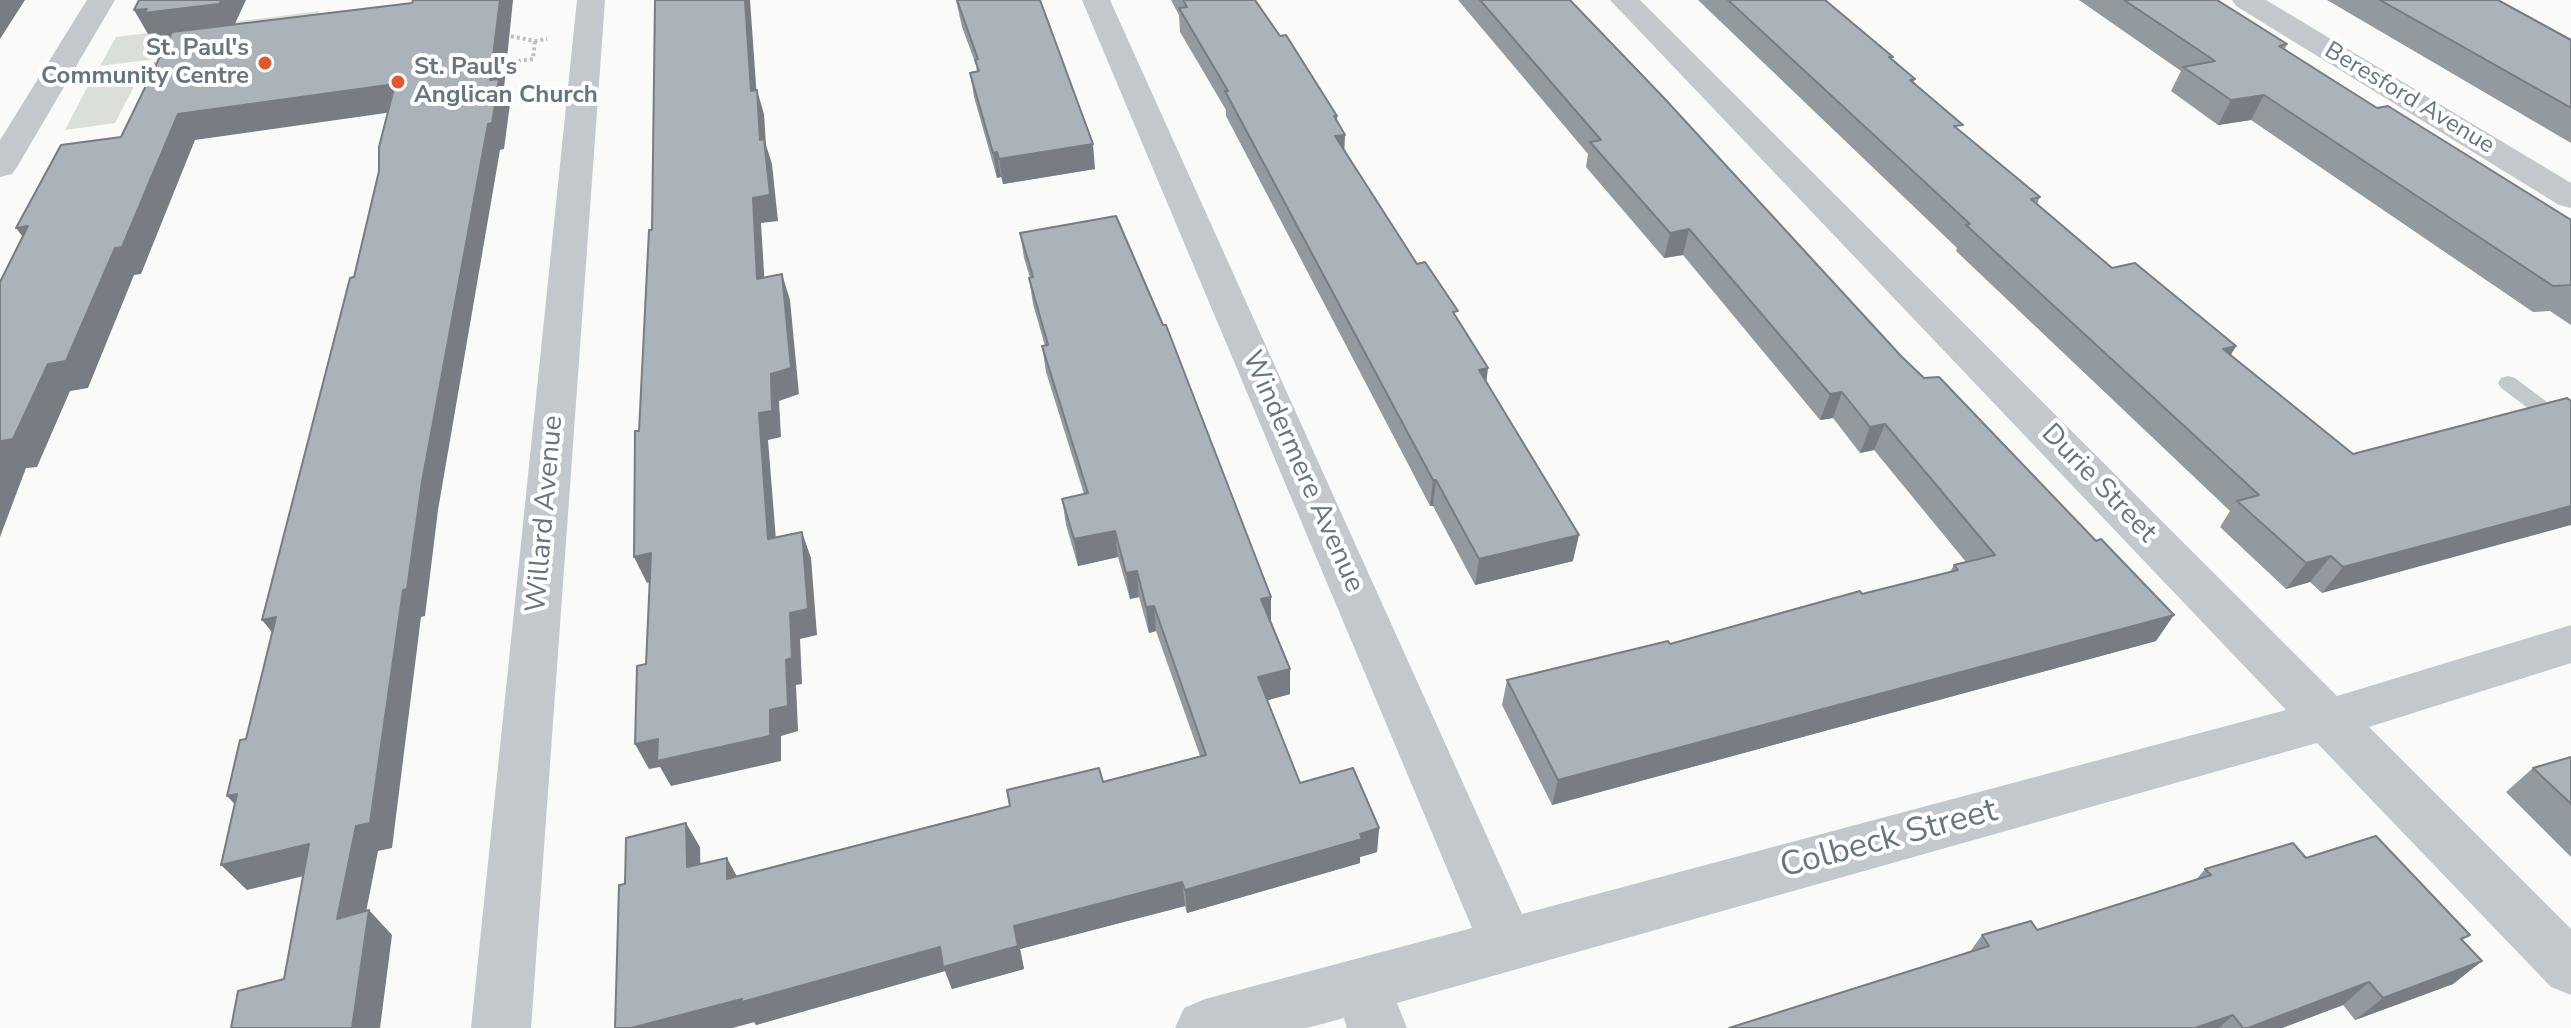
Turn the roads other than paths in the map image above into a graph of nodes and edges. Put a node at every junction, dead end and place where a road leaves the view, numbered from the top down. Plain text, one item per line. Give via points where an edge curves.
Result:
1 (101, 0) edge
2 (1096, 0) edge
3 (1624, 0) edge
4 (2246, 0) edge
5 (589, 17) edge
6 (0, 167) edge
7 (2571, 198) edge
8 (2508, 383) dead end
9 (2571, 430) edge
10 (2571, 644) edge
11 (2328, 719) junction
12 (1507, 944) junction
13 (2571, 968) edge
14 (1369, 1006) edge
15 (501, 1028) edge
16 (1205, 1028) edge

1 - 6 street
2 - 12 street, Windermere Avenue
3 - 11 street, Durie Street
4 - 7 street, Beresford Avenue
5 - 15 street, Willard Avenue
8 - 9 lane
10 - 11 street, Colbeck Street
11 - 12 street, Colbeck Street
11 - 13 street, Durie Street
12 - 14 street, Colbeck Street
14 - 16 street, Colbeck Street

